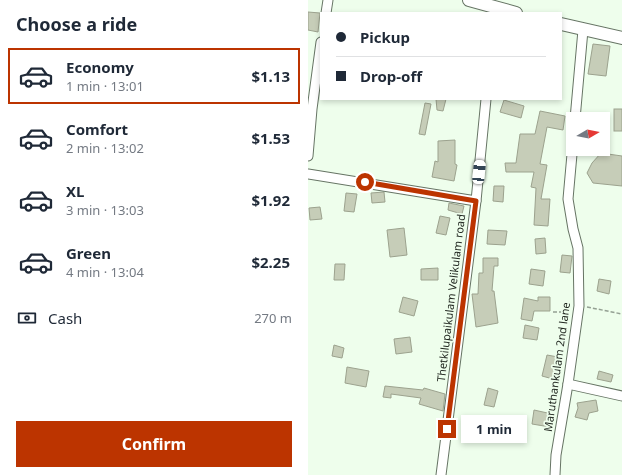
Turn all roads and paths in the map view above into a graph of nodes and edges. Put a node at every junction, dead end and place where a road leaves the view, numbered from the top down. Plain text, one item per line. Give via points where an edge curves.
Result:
1 (328, 0) edge
2 (469, 0) edge
3 (496, 7) edge
4 (326, 12) edge
5 (513, 12) edge
6 (562, 24) edge
7 (582, 30) junction
8 (622, 38) edge
9 (320, 49) edge
10 (486, 100) edge
11 (576, 112) edge
12 (308, 150) edge
13 (308, 156) edge
14 (572, 156) edge
15 (308, 174) edge
16 (476, 201) junction
17 (579, 306) junction
18 (553, 312) dead end
19 (622, 314) edge
20 (568, 384) junction
21 (622, 396) edge
22 (441, 475) edge
23 (555, 475) edge

1 - 4 street
2 - 3 street
3 - 5 street
6 - 7 street
7 - 8 street
7 - 11 street
9 - 12 street
10 - 16 street, Thetkilupaikulam Velikulam road
12 - 13 street
14 - 17 street, Maruthankulam 2nd lane via 568,199 578,248
15 - 16 street
16 - 22 street, Thetkilupaikulam Velikulam road
17 - 18 path via 569,312
17 - 19 path
17 - 20 street, Maruthankulam 2nd lane
20 - 21 street
20 - 23 street, Maruthankulam 2nd lane

